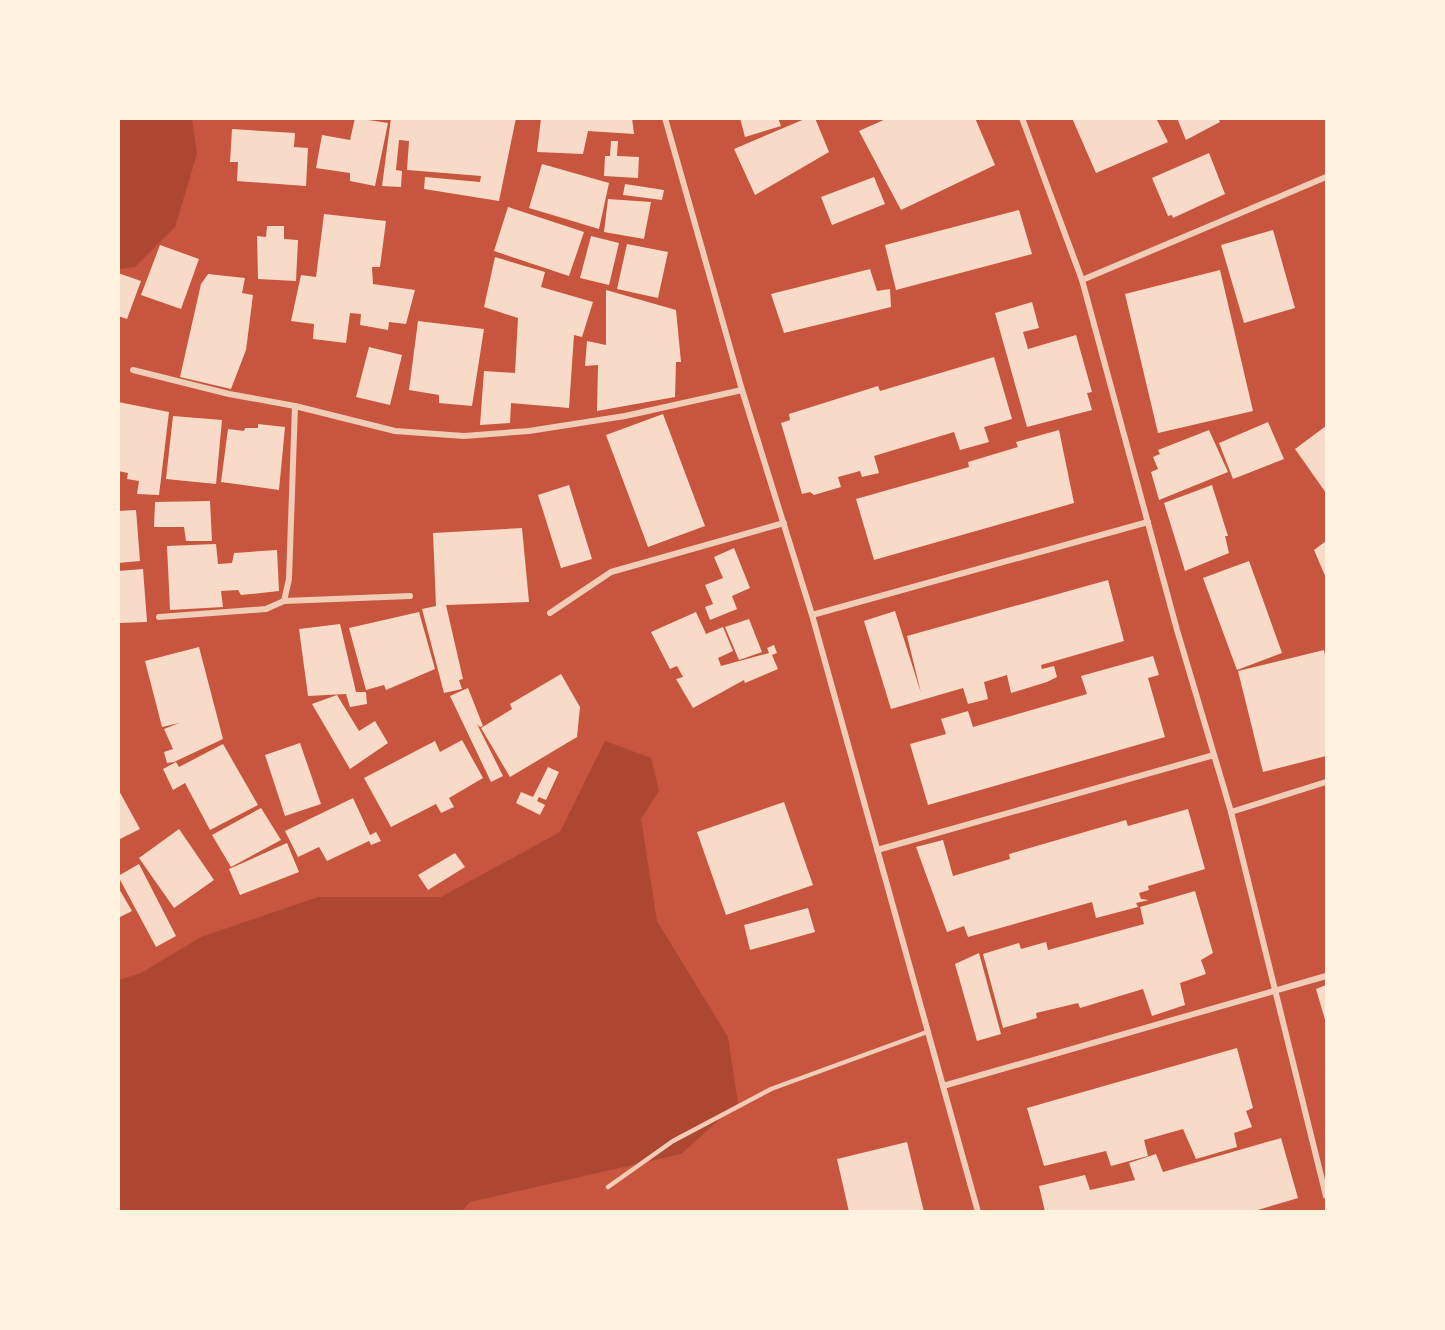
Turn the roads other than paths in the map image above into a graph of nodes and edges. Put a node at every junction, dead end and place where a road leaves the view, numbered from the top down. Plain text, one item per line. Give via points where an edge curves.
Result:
1 (665, 118) edge
2 (1022, 118) edge
3 (1326, 177) edge
4 (1082, 280) junction
5 (133, 370) dead end
6 (742, 390) junction
7 (295, 406) junction
8 (1148, 522) junction
9 (784, 524) junction
10 (410, 596) dead end
11 (284, 601) junction
12 (550, 613) dead end
13 (812, 615) junction
14 (159, 617) dead end
15 (1214, 755) junction
16 (1326, 782) edge
17 (1231, 812) junction
18 (877, 850) junction
19 (1326, 976) edge
20 (1275, 989) junction
21 (927, 1032) junction
22 (942, 1086) junction
23 (608, 1187) dead end
24 (1326, 1196) edge
25 (978, 1212) edge

1 - 6 street
2 - 4 street
3 - 4 street
4 - 8 street
5 - 7 street
6 - 7 street via 615,418 529,432 464,436 395,432
6 - 9 street
7 - 11 street via 289,579
8 - 13 street
8 - 15 street
9 - 12 street via 611,572
9 - 13 street
10 - 11 street
11 - 14 street via 266,609
13 - 18 street
15 - 17 street
15 - 18 street
16 - 17 street
17 - 20 street
18 - 21 street
19 - 20 street
20 - 22 street
20 - 24 street
21 - 22 street
21 - 23 lane via 771,1089 673,1141
22 - 25 street

